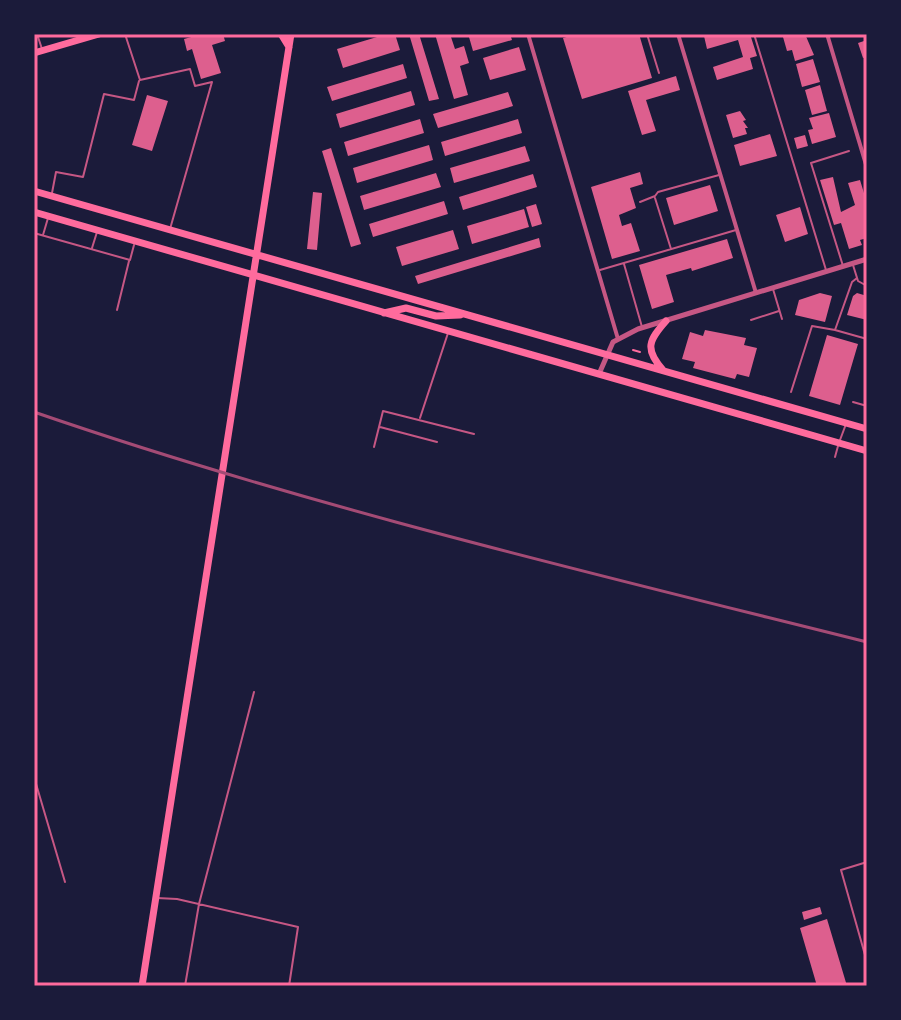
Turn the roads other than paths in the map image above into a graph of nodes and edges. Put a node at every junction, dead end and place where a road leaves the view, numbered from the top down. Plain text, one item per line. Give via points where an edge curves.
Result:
1 (37, 34) edge
2 (99, 34) edge
3 (125, 34) edge
4 (281, 34) edge
5 (291, 34) edge
6 (530, 34) edge
7 (647, 34) edge
8 (678, 34) edge
9 (754, 34) edge
10 (827, 34) edge
11 (290, 48) junction
12 (38, 52) edge
13 (659, 73) dead end
14 (140, 80) junction
15 (849, 151) dead end
16 (867, 168) edge
17 (720, 174) junction
18 (34, 191) edge
19 (52, 196) junction
20 (655, 196) junction
21 (640, 202) dead end
22 (34, 212) edge
23 (48, 216) junction
24 (737, 229) junction
25 (170, 230) junction
26 (97, 231) junction
27 (34, 233) edge
28 (43, 236) junction
29 (135, 241) junction
30 (671, 249) junction
31 (91, 250) junction
32 (867, 259) edge
33 (130, 260) junction
34 (624, 263) junction
35 (852, 264) junction
36 (843, 267) junction
37 (598, 271) junction
38 (827, 272) junction
39 (857, 278) junction
40 (867, 286) edge
41 (773, 288) junction
42 (756, 293) junction
43 (117, 310) dead end
44 (780, 311) junction
45 (384, 313) junction
46 (470, 315) junction
47 (782, 319) dead end
48 (751, 320) dead end
49 (666, 321) junction
50 (642, 328) junction
51 (835, 330) junction
52 (448, 332) junction
53 (618, 339) junction
54 (867, 339) edge
55 (607, 354) junction
56 (665, 371) junction
57 (599, 374) junction
58 (791, 392) dead end
59 (853, 402) dead end
60 (867, 406) edge
61 (420, 420) junction
62 (846, 422) junction
63 (379, 427) junction
64 (867, 429) edge
65 (474, 434) dead end
66 (437, 442) dead end
67 (839, 443) junction
68 (374, 447) dead end
69 (867, 451) edge
70 (835, 457) dead end
71 (254, 692) dead end
72 (34, 777) edge
73 (867, 862) edge
74 (65, 882) dead end
75 (156, 898) junction
76 (199, 904) junction
77 (867, 962) edge
78 (34, 985) edge
79 (40, 986) edge
80 (142, 986) edge
81 (185, 986) edge
82 (289, 986) edge

1 - 12 lane
2 - 12 main road
3 - 14 lane
4 - 11 main road
5 - 11 main road
6 - 37 street
7 - 13 lane
8 - 17 street
9 - 38 lane
10 - 16 street
11 - 75 main road
14 - 19 lane via 134,100 104,94 83,177 56,172
14 - 25 lane via 190,69 195,86 212,82
15 - 36 lane via 811,163
17 - 20 lane
17 - 24 street
18 - 19 main road
19 - 25 main road
20 - 21 lane
20 - 30 lane
22 - 23 main road
23 - 26 main road
23 - 28 lane
24 - 30 lane
24 - 42 street
25 - 46 main road
26 - 29 main road
26 - 31 lane
27 - 28 lane
28 - 31 lane
29 - 33 lane
29 - 45 main road
30 - 34 lane
31 - 33 lane
32 - 35 street
33 - 43 lane
34 - 37 lane
34 - 50 lane
35 - 36 street
35 - 39 lane
36 - 38 street
37 - 53 street
38 - 41 street
39 - 40 lane
39 - 51 lane
41 - 42 street
41 - 44 lane
42 - 49 street
44 - 47 lane
44 - 48 lane
45 - 46 main road via 406,308 436,316
45 - 52 main road
46 - 55 main road
49 - 50 street
49 - 56 main road via 650,348
50 - 53 street
51 - 54 lane
51 - 58 lane via 812,326
52 - 57 main road
52 - 61 lane
53 - 55 street
55 - 56 main road
55 - 57 street
56 - 62 main road
57 - 67 main road
59 - 60 lane
61 - 63 lane via 383,411
61 - 65 lane
62 - 64 main road
62 - 67 lane
63 - 66 lane
63 - 68 lane
67 - 69 main road
67 - 70 lane
71 - 76 lane
72 - 74 lane
73 - 77 lane via 841,870
75 - 76 lane
75 - 80 main road
76 - 81 lane
76 - 82 lane via 298,927
78 - 79 lane

